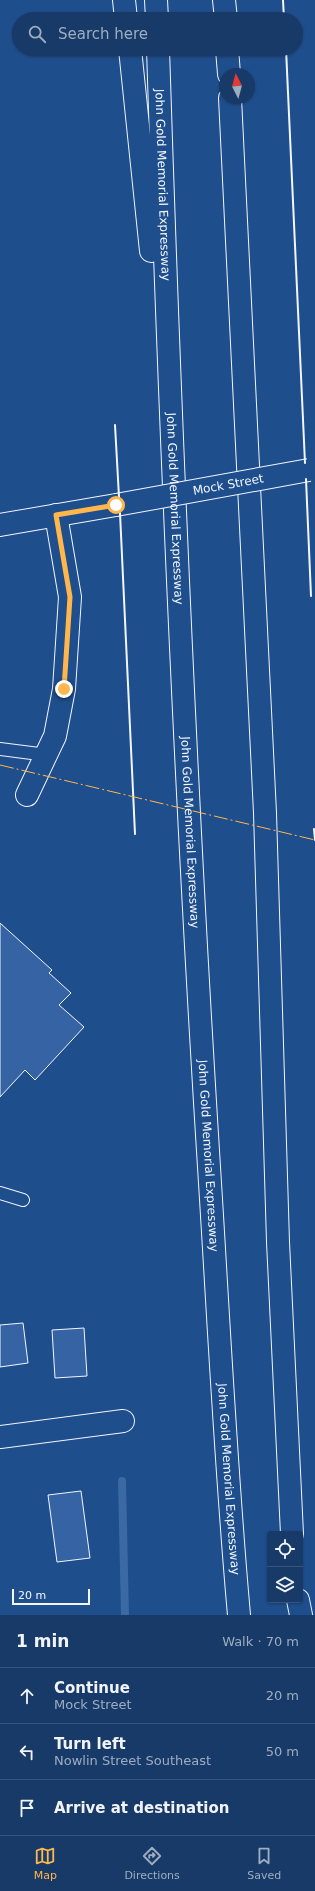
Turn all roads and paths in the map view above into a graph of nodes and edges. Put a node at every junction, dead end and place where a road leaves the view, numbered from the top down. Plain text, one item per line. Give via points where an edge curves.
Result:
1 (124, 0) edge
2 (156, 0) edge
3 (224, 0) edge
4 (237, 0) edge
5 (125, 12) edge
6 (157, 12) edge
7 (225, 12) edge
8 (236, 12) edge
9 (131, 56) edge
10 (158, 56) edge
11 (228, 56) edge
12 (235, 56) edge
13 (229, 68) edge
14 (234, 68) edge
15 (232, 105) edge
16 (170, 429) junction
17 (312, 470) edge
18 (56, 515) junction
19 (0, 525) edge
20 (0, 749) edge
21 (47, 756) junction
22 (27, 794) dead end
23 (0, 1193) edge
24 (23, 1200) dead end
25 (123, 1421) dead end
26 (0, 1437) edge
27 (229, 1496) junction
28 (292, 1531) edge
29 (295, 1603) edge
30 (299, 1603) edge
31 (225, 1615) edge
32 (239, 1615) edge
33 (295, 1615) edge
34 (301, 1615) edge

1 - 5 main road
2 - 6 main road
3 - 7 main road
4 - 8 main road
9 - 16 main road
10 - 16 main road, John Gold Memorial Expressway
11 - 13 main road
12 - 14 main road
15 - 28 main road via 265,813 278,1242
16 - 27 main road, John Gold Memorial Expressway via 196,971
17 - 18 main road, Mock Street, bridge
18 - 19 main road, Mock Street
18 - 21 main road via 69,590 70,616 61,711
20 - 21 lane
21 - 22 main road
23 - 24 lane
25 - 26 main road
27 - 31 main road
27 - 32 main road, John Gold Memorial Expressway
29 - 33 main road
30 - 34 main road

